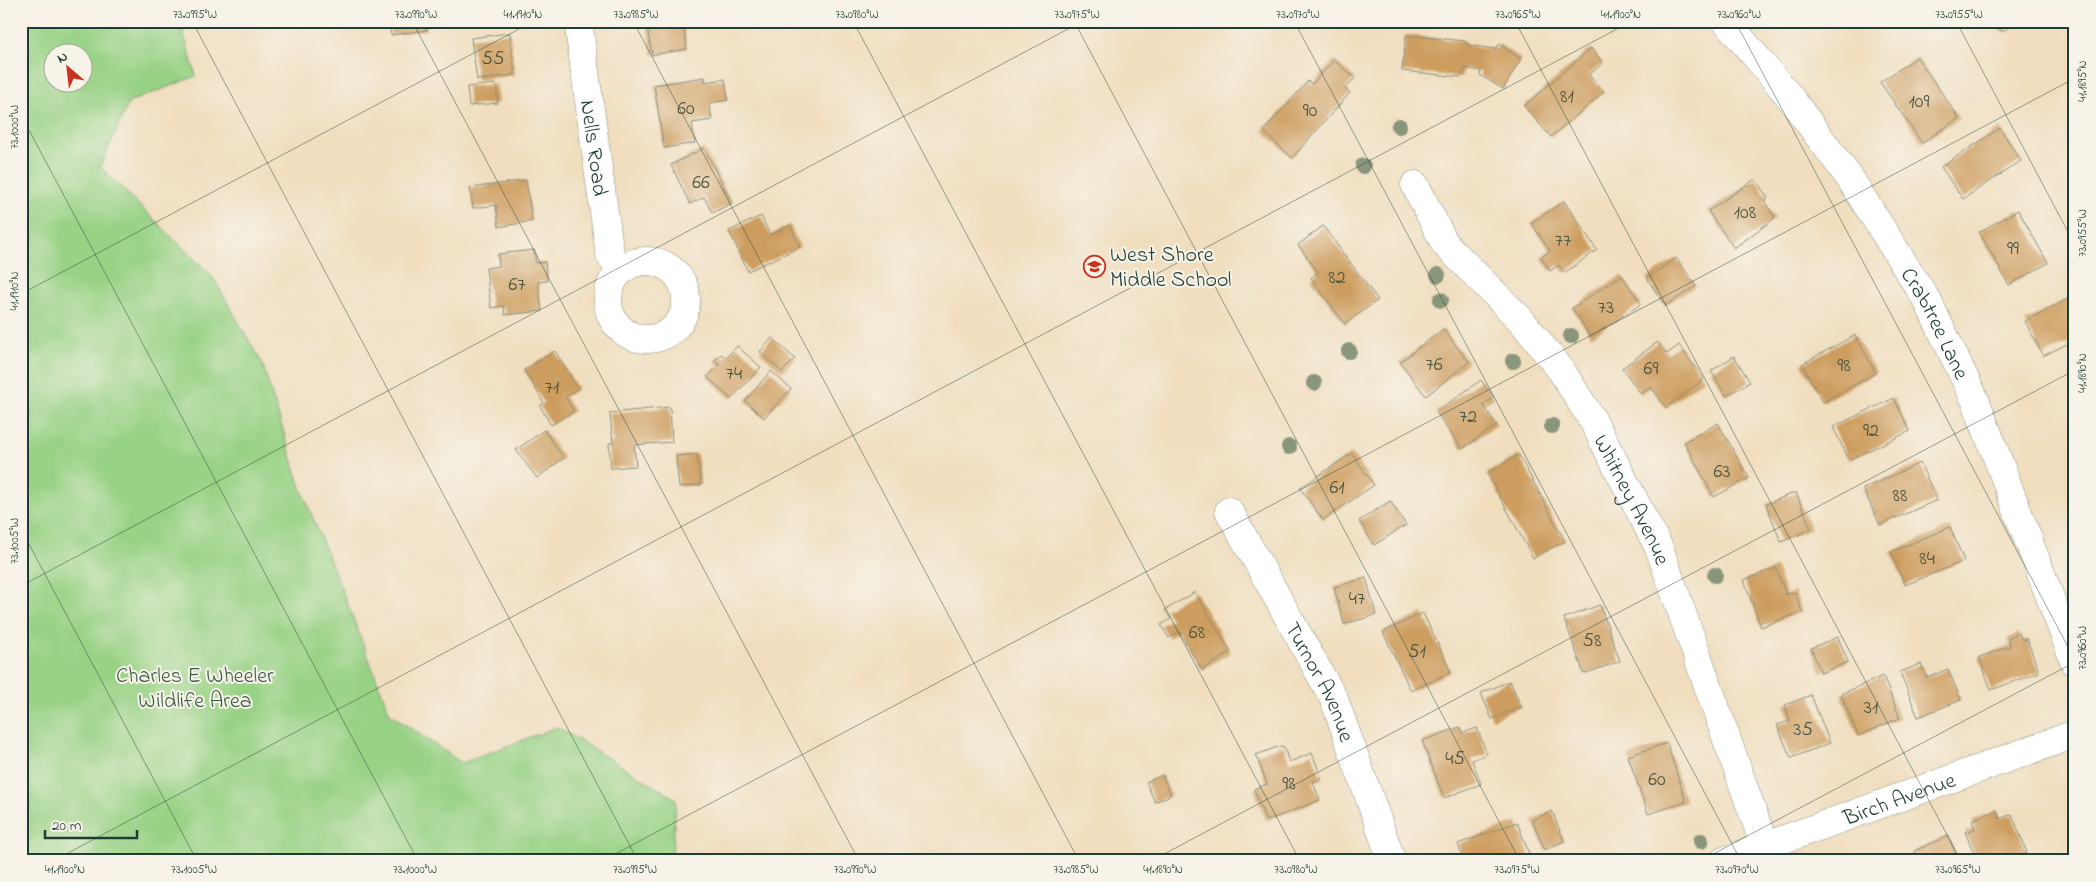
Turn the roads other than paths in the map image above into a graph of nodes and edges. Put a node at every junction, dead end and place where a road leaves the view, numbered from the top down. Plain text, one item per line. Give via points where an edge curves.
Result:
1 (578, 21) edge
2 (1726, 21) edge
3 (1415, 185) dead end
4 (621, 270) dead end
5 (1229, 511) dead end
6 (2075, 663) edge
7 (2075, 734) edge
8 (1767, 853) edge
9 (1392, 861) edge
10 (1724, 861) edge

1 - 4 street, Nells Road via 610,255
2 - 6 street, Crabtree Lane via 1789,96 1851,180 1928,302 1976,402
3 - 8 street, Whitney Avenue via 1445,244 1521,320 1561,370 1597,429 1659,548
5 - 9 street, Turnor Avenue via 1334,699
7 - 8 street, Birch Avenue
8 - 10 street, Birch Avenue

